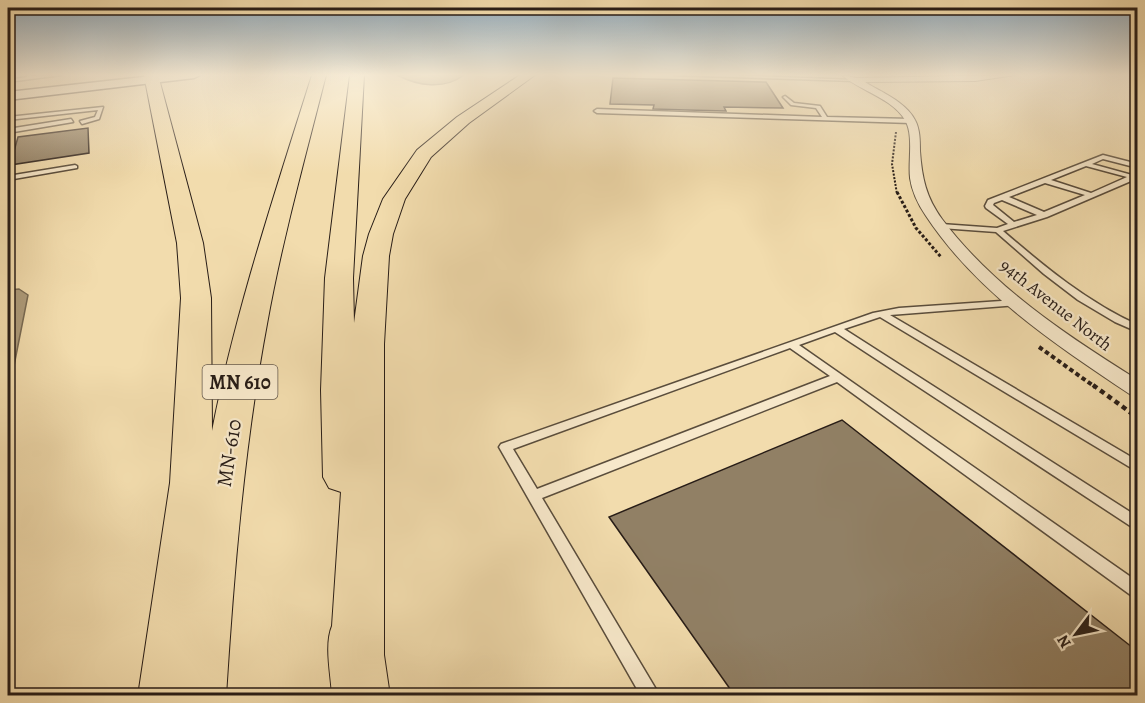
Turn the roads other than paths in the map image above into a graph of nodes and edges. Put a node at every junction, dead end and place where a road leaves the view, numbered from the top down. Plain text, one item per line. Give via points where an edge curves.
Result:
1 (101, 108) joint
2 (146, 108) edge
3 (159, 108) edge
4 (311, 108) edge
5 (354, 108) edge
6 (481, 108) edge
7 (819, 108) edge
8 (898, 108) edge
9 (597, 111) dead end
10 (825, 117) junction
11 (8, 119) edge
12 (83, 121) dead end
13 (71, 122) dead end
14 (911, 122) junction
15 (8, 131) edge
16 (1086, 164) junction
17 (1137, 166) edge
18 (75, 167) dead end
19 (1135, 176) edge
20 (8, 177) edge
21 (1046, 181) junction
22 (1091, 195) junction
23 (1004, 198) junction
24 (1044, 215) junction
25 (1013, 225) junction
26 (942, 226) junction
27 (998, 230) junction
28 (196, 298) junction
29 (1016, 303) junction
30 (880, 314) junction
31 (836, 328) junction
32 (1137, 329) edge
33 (793, 345) junction
34 (838, 377) junction
35 (1137, 390) edge
36 (1137, 467) edge
37 (533, 496) junction
38 (1137, 525) edge
39 (1137, 591) edge
40 (359, 676) edge
41 (167, 696) edge
42 (196, 696) edge
43 (651, 696) edge

1 - 11 lane
1 - 12 lane via 97,118
2 - 28 highway via 164,224 182,277
3 - 28 highway via 190,243
4 - 42 highway, MN-610 / MN 610 via 267,261 240,381
5 - 40 highway via 340,251 338,333 339,402
6 - 40 highway via 424,154 394,199 381,234 368,344
7 - 10 lane
8 - 14 street
9 - 10 lane
10 - 14 lane
13 - 15 lane
14 - 26 street, 94th Avenue North via 919,189
16 - 17 lane via 1103,157
16 - 19 lane
16 - 21 lane
18 - 20 lane
19 - 22 lane
21 - 22 lane
21 - 23 lane
22 - 24 lane
23 - 24 lane
23 - 25 lane via 989,206
24 - 25 lane
25 - 27 lane
26 - 27 lane
26 - 29 street, 94th Avenue North via 981,272
27 - 32 lane via 1076,296
28 - 41 highway via 191,483
29 - 30 lane
29 - 35 street, 94th Avenue North
30 - 31 lane
30 - 36 lane
31 - 33 lane
31 - 38 lane
33 - 34 lane
33 - 37 lane via 505,447
34 - 37 lane
34 - 39 lane
37 - 43 lane

